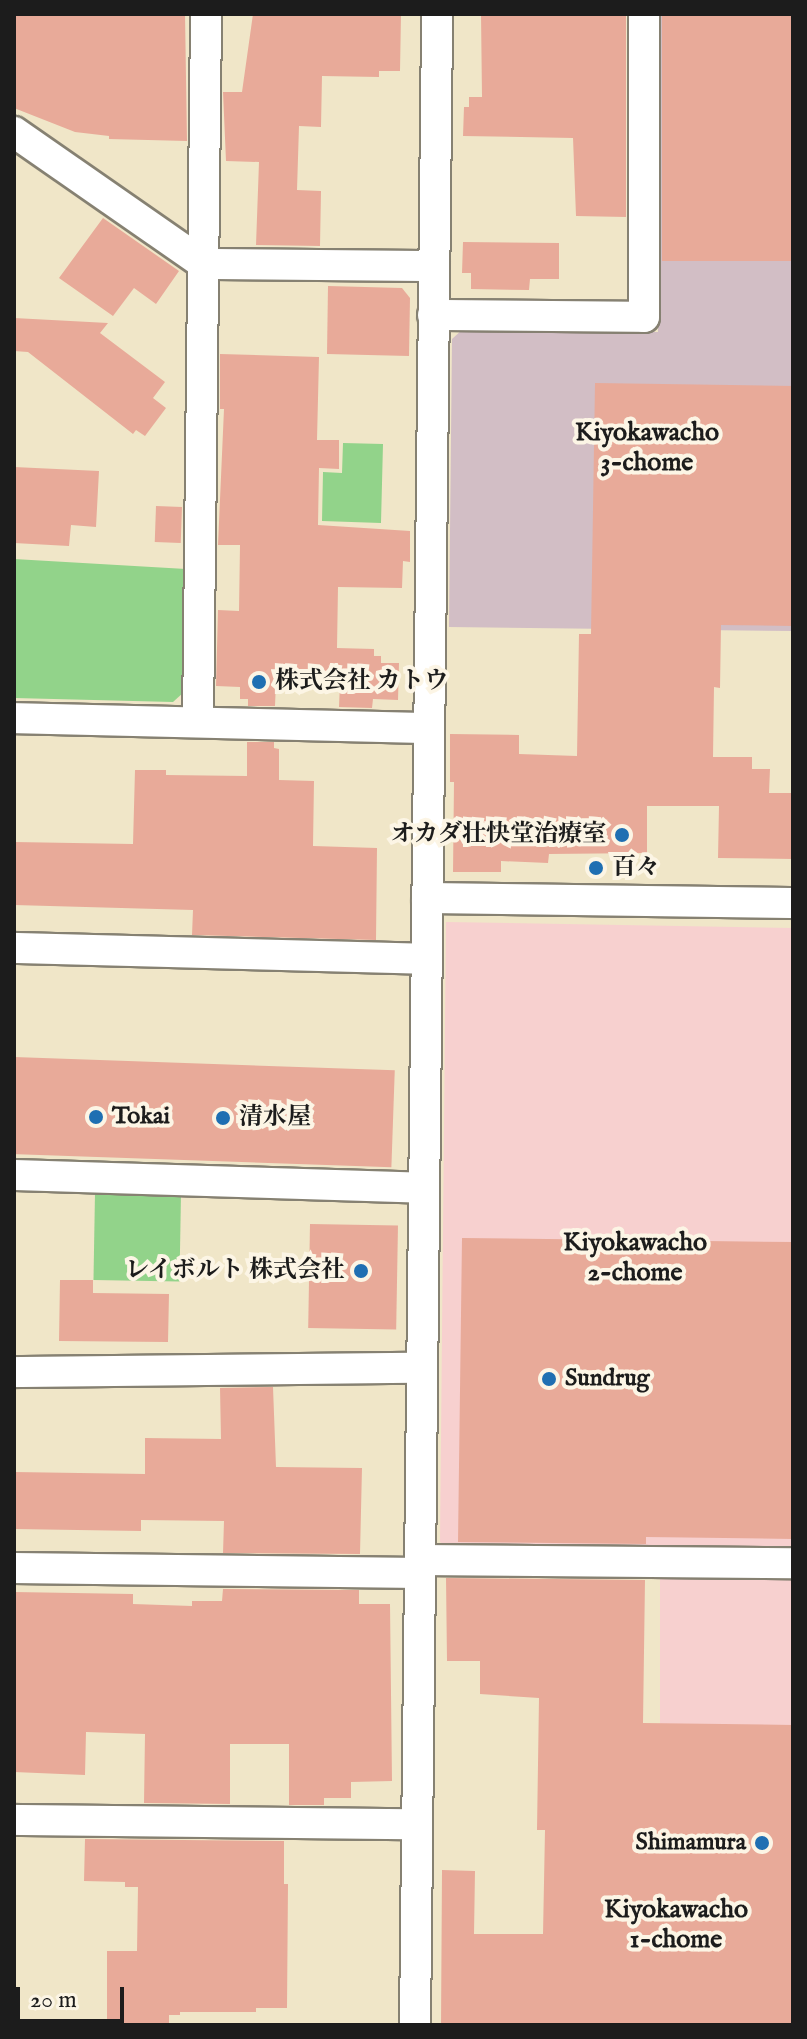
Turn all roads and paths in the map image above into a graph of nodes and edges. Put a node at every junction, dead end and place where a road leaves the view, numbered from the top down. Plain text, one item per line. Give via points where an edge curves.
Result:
1 (206, 14) edge
2 (437, 14) edge
3 (644, 14) edge
4 (14, 132) edge
5 (204, 264) junction
6 (434, 266) junction
7 (433, 315) junction
8 (14, 718) edge
9 (198, 722) junction
10 (429, 728) junction
11 (427, 898) junction
12 (793, 903) edge
13 (14, 948) edge
14 (427, 959) junction
15 (14, 1175) edge
16 (424, 1188) junction
17 (422, 1368) junction
18 (14, 1372) edge
19 (793, 1563) edge
20 (420, 1567) junction
21 (14, 1568) edge
22 (14, 1820) edge
23 (417, 1824) junction
24 (415, 2025) edge

1 - 5 street
2 - 6 street
3 - 7 street via 644,317
4 - 5 street
5 - 6 street
5 - 9 street
6 - 7 street
7 - 10 street
8 - 9 street
9 - 10 street
10 - 11 street
11 - 12 street
11 - 14 street
13 - 14 street
14 - 16 street
15 - 16 street
16 - 17 street
17 - 18 street
17 - 20 street
19 - 20 street
20 - 21 street
20 - 23 street
22 - 23 street
23 - 24 street

